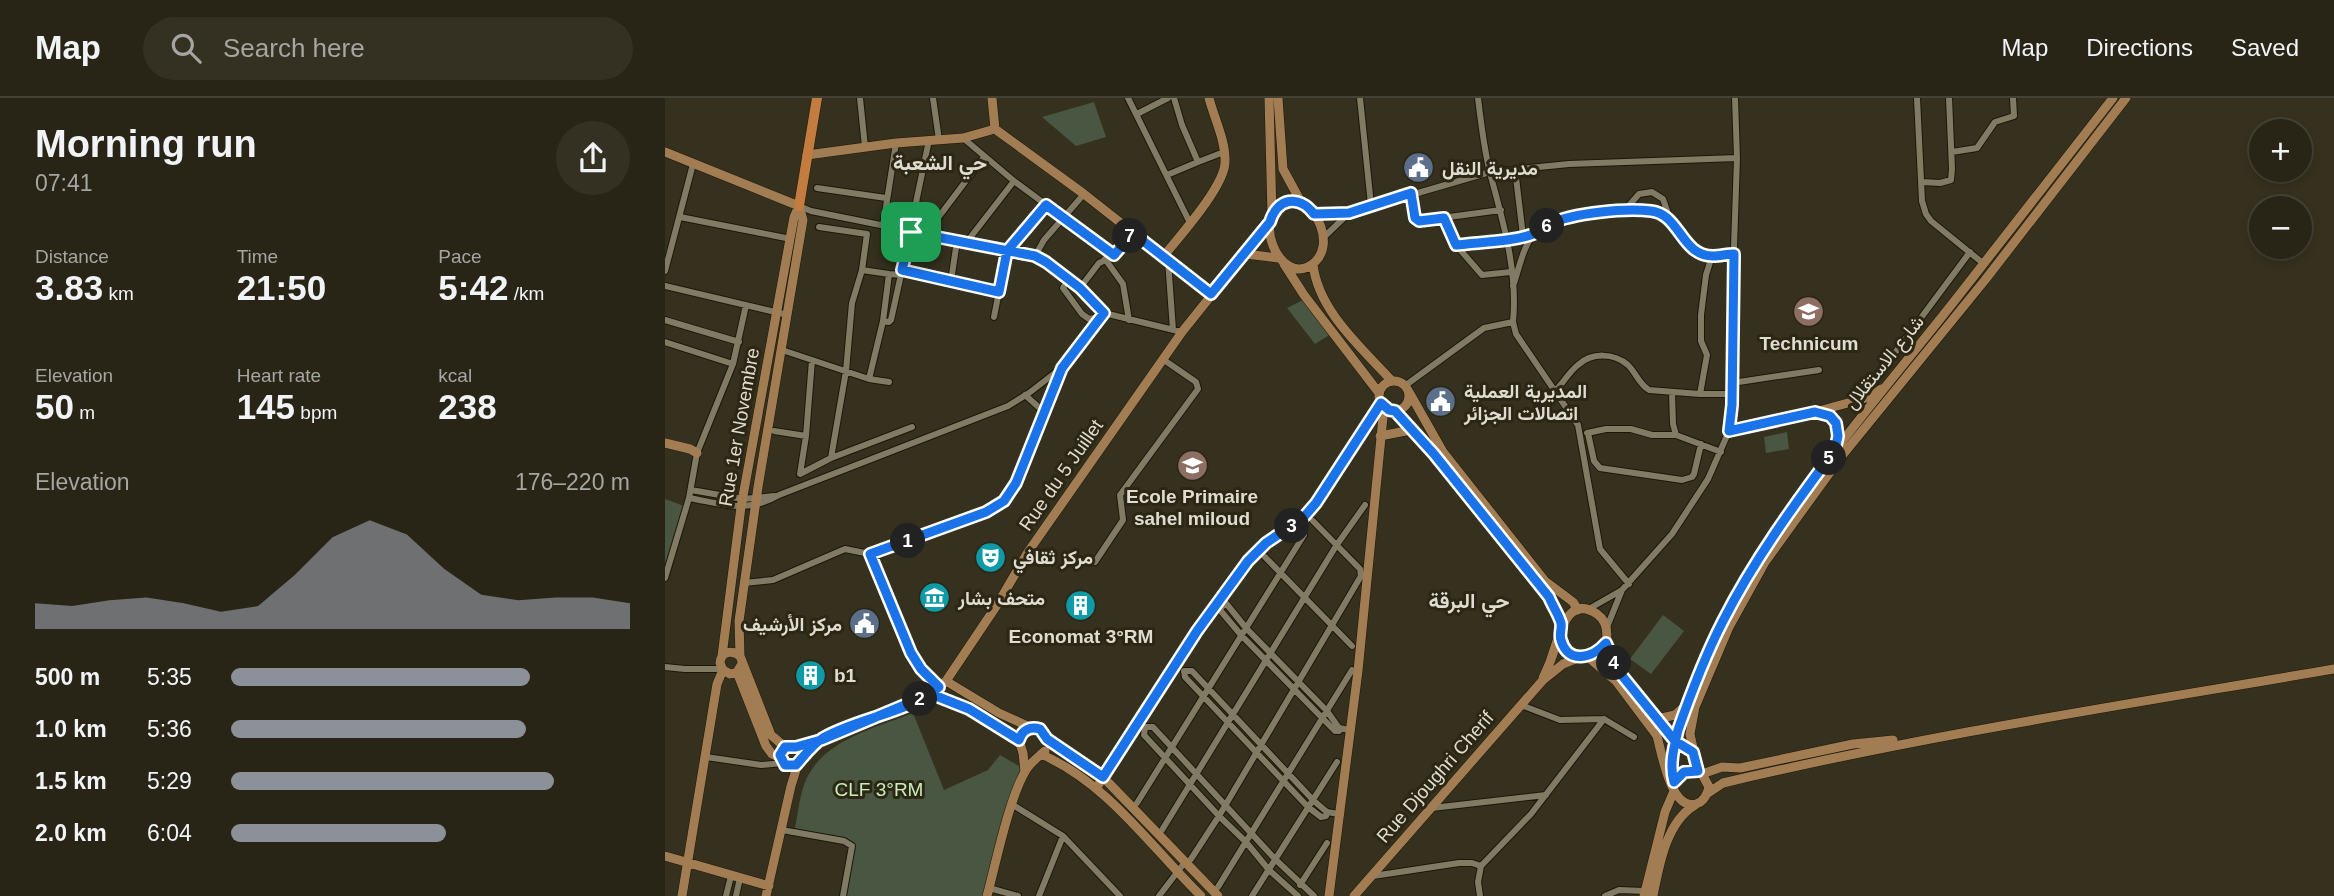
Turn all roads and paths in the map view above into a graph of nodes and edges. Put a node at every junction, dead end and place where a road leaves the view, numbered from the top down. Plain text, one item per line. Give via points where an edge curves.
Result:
1 (817, 98) edge
2 (860, 98) edge
3 (933, 98) edge
4 (992, 98) edge
5 (1128, 98) edge
6 (1168, 98) edge
7 (1174, 98) edge
8 (1209, 98) edge
9 (1269, 98) edge
10 (1278, 98) edge
11 (1360, 98) edge
12 (1478, 98) edge
13 (1735, 98) edge
14 (1917, 98) edge
15 (1949, 98) edge
16 (2013, 98) edge
17 (2113, 98) edge
18 (2126, 98) edge
19 (1137, 114) junction
20 (995, 129) junction
21 (963, 138) junction
22 (934, 140) junction
23 (896, 143) junction
24 (865, 147) junction
25 (665, 152) edge
26 (1224, 152) junction
27 (1952, 152) junction
28 (807, 155) junction
29 (984, 157) junction
30 (1737, 158) junction
31 (1198, 162) junction
32 (693, 164) junction
33 (1515, 169) junction
34 (1490, 172) junction
35 (1167, 175) junction
36 (1014, 181) junction
37 (1922, 182) junction
38 (817, 188) dead end
39 (1411, 193) junction
40 (1084, 194) junction
41 (887, 198) junction
42 (1301, 202) junction
43 (1046, 205) junction
44 (1371, 205) junction
45 (799, 206) junction
46 (1501, 210) junction
47 (1624, 211) junction
48 (1349, 213) junction
49 (1314, 214) junction
50 (680, 217) junction
51 (1444, 218) junction
52 (1063, 219) junction
53 (1271, 219) junction
54 (1670, 219) junction
55 (1190, 223) junction
56 (883, 226) junction
57 (819, 227) dead end
58 (911, 232) junction
59 (1133, 233) junction
60 (1535, 233) junction
61 (925, 234) junction
62 (1523, 236) junction
63 (1323, 238) junction
64 (791, 239) junction
65 (1507, 239) junction
66 (957, 241) junction
67 (966, 243) junction
68 (1456, 245) junction
69 (1007, 251) junction
70 (1970, 252) junction
71 (1246, 254) junction
72 (1734, 254) junction
73 (1114, 255) junction
74 (1035, 256) junction
75 (1712, 256) junction
76 (1165, 258) junction
77 (1105, 259) junction
78 (1281, 260) junction
79 (1313, 264) junction
80 (1984, 264) junction
81 (862, 270) junction
82 (665, 271) edge
83 (902, 272) junction
84 (1511, 272) junction
85 (889, 274) junction
86 (1069, 278) junction
87 (951, 281) junction
88 (665, 286) edge
89 (1513, 286) junction
90 (1080, 288) junction
91 (999, 292) junction
92 (1211, 294) junction
93 (746, 305) junction
94 (778, 313) junction
95 (788, 315) junction
96 (1101, 316) junction
97 (994, 317) dead end
98 (665, 320) edge
99 (1129, 320) junction
100 (883, 321) junction
101 (1513, 322) junction
102 (1177, 331) junction
103 (665, 342) edge
104 (739, 342) junction
105 (782, 350) junction
106 (1164, 359) junction
107 (812, 360) junction
108 (733, 364) junction
109 (1062, 368) junction
110 (1819, 370) dead end
111 (846, 371) junction
112 (869, 379) junction
113 (1392, 381) junction
114 (889, 382) dead end
115 (1891, 382) junction
116 (1732, 383) junction
117 (1408, 388) junction
118 (1556, 390) junction
119 (1379, 393) junction
120 (1672, 393) junction
121 (1700, 394) junction
122 (1732, 394) junction
123 (1025, 395) junction
124 (1866, 398) junction
125 (1382, 405) junction
126 (1043, 411) junction
127 (1395, 411) junction
128 (1815, 412) junction
129 (912, 427) dead end
130 (1411, 430) junction
131 (774, 431) dead end
132 (1729, 431) junction
133 (1585, 433) junction
134 (1676, 435) junction
135 (806, 436) junction
136 (1380, 436) junction
137 (665, 443) edge
138 (1701, 444) junction
139 (1835, 450) junction
140 (1721, 452) junction
141 (697, 453) junction
142 (831, 458) junction
143 (691, 489) junction
144 (689, 498) junction
145 (756, 502) junction
146 (742, 503) junction
147 (1365, 505) dead end
148 (1313, 520) dead end
149 (1304, 535) dead end
150 (1336, 546) junction
151 (870, 554) junction
152 (1263, 555) dead end
153 (1095, 562) dead end
154 (1279, 573) junction
155 (665, 578) edge
156 (744, 583) junction
157 (1629, 584) junction
158 (1622, 590) junction
159 (1305, 598) junction
160 (1582, 610) junction
161 (1332, 626) junction
162 (1607, 627) junction
163 (1246, 628) junction
164 (1561, 628) junction
165 (1241, 635) junction
166 (1606, 643) junction
167 (1352, 646) dead end
168 (722, 656) junction
169 (1268, 656) junction
170 (1584, 657) junction
171 (740, 664) junction
172 (665, 667) edge
173 (722, 669) junction
174 (2334, 669) edge
175 (1352, 670) dead end
176 (1543, 680) junction
177 (1299, 681) junction
178 (943, 684) junction
179 (1294, 689) junction
180 (1206, 692) junction
181 (931, 694) junction
182 (1688, 703) junction
183 (1521, 705) junction
184 (1233, 713) junction
185 (1325, 714) junction
186 (1604, 719) junction
187 (1657, 719) junction
188 (1228, 721) junction
189 (1031, 728) junction
190 (1350, 730) junction
191 (1940, 736) junction
192 (1634, 737) dead end
193 (1047, 739) junction
194 (821, 740) junction
195 (1019, 740) junction
196 (1675, 741) junction
197 (1261, 744) junction
198 (785, 747) junction
199 (796, 747) junction
200 (1171, 749) junction
201 (1257, 751) junction
202 (1024, 752) junction
203 (1693, 752) junction
204 (1039, 755) junction
205 (706, 757) junction
206 (1166, 759) junction
207 (800, 760) junction
208 (781, 761) junction
209 (1337, 762) dead end
210 (1025, 772) junction
211 (1288, 772) junction
212 (1700, 772) junction
213 (1196, 775) junction
214 (1103, 777) junction
215 (1284, 779) junction
216 (1190, 785) junction
217 (1097, 787) junction
218 (1673, 787) junction
219 (1708, 793) junction
220 (1546, 795) junction
221 (1314, 801) junction
222 (1137, 803) dead end
223 (1697, 804) junction
224 (1013, 805) junction
225 (1225, 805) junction
226 (1308, 807) junction
227 (1432, 808) junction
228 (1327, 812) junction
229 (1339, 814) junction
230 (1219, 816) junction
231 (782, 830) junction
232 (1162, 830) dead end
233 (1251, 831) junction
234 (1063, 836) junction
235 (1246, 842) junction
236 (1327, 843) dead end
237 (665, 856) edge
238 (1275, 859) junction
239 (1188, 861) junction
240 (687, 863) junction
241 (1481, 866) junction
242 (1269, 870) junction
243 (1178, 873) junction
244 (1373, 876) junction
245 (735, 877) junction
246 (1302, 883) junction
247 (767, 891) edge
248 (988, 892) edge
249 (1218, 892) edge
250 (1648, 894) edge
251 (1296, 895) edge
252 (682, 896) edge
253 (726, 896) edge
254 (736, 896) edge
255 (843, 896) edge
256 (1018, 896) edge
257 (1039, 896) edge
258 (1120, 896) edge
259 (1159, 896) edge
260 (1201, 896) edge
261 (1252, 896) edge
262 (1314, 896) edge
263 (1329, 896) edge
264 (1354, 896) edge
265 (1480, 896) edge
266 (1605, 896) edge

1 - 28 main road, Rue 1er Novembre
2 - 24 street
3 - 22 street
4 - 20 main road
5 - 19 street
6 - 19 street
7 - 31 street
8 - 26 main road
9 - 53 main road
10 - 42 main road via 1283,169
11 - 44 street
12 - 34 street
13 - 30 street
14 - 37 street
15 - 27 street
16 - 27 street via 2014,117 1995,122 1977,148
17 - 80 main road, شارع الاستقلال
18 - 203 main road, شارع الاستقلال via 1776,545 1729,627 1703,685 1692,722
19 - 35 street
20 - 21 main road
20 - 40 main road
21 - 22 main road
21 - 29 street
22 - 23 main road
22 - 58 street
23 - 24 main road
23 - 41 street
24 - 28 main road
25 - 32 main road
26 - 31 street
26 - 55 main road via 1223,174
27 - 37 street via 1951,180
28 - 45 main road, Rue 1er Novembre
29 - 36 street
29 - 61 street
30 - 33 street
30 - 72 street
31 - 35 street
32 - 45 main road
32 - 50 street
33 - 34 street
33 - 62 street
34 - 39 street
34 - 46 street
35 - 55 street
36 - 43 street
36 - 67 street
37 - 70 street via 1926,214
38 - 41 street
39 - 44 street
39 - 51 street via 1417,220
40 - 52 street
40 - 59 main road
41 - 56 street
42 - 49 main road
42 - 53 main road via 1282,203
43 - 52 street
43 - 69 street
44 - 48 street
45 - 56 street
45 - 64 main road, Rue 1er Novembre
45 - 95 main road, Rue 1er Novembre via 803,219
46 - 51 street
46 - 65 street
47 - 54 street via 1654,211
47 - 54 street via 1639,194 1652,192 1663,199
47 - 60 street via 1563,220
48 - 49 street
48 - 63 street
49 - 63 main road
50 - 64 street
50 - 82 street
51 - 68 street
52 - 73 street
52 - 74 street
53 - 71 main road, Rue du 5 Juillet
53 - 78 main road via 1273,245
54 - 75 street via 1691,248
55 - 76 main road
56 - 58 street
57 - 81 street via 867,234
58 - 61 street
58 - 83 street
59 - 73 street
59 - 76 main road
60 - 62 street
60 - 89 street
61 - 66 street
62 - 65 street
63 - 79 main road
64 - 94 main road, Rue 1er Novembre
65 - 68 street
65 - 84 street
66 - 67 street
66 - 87 street
67 - 69 street
68 - 84 street via 1482,275
69 - 74 street
69 - 91 street
70 - 80 street
70 - 124 street
71 - 78 main road
71 - 92 main road, Rue du 5 Juillet
72 - 75 street
72 - 116 street
73 - 77 street
74 - 86 street
75 - 121 street via 1701,315 1701,341 1707,355
76 - 92 main road
76 - 102 street
77 - 90 street
77 - 99 street via 1123,285
78 - 79 main road via 1296,268
78 - 119 main road
79 - 113 main road via 1316,283 1332,310
80 - 115 main road, شارع الاستقلال
81 - 85 street
81 - 111 street via 852,303
83 - 85 street
83 - 87 street
83 - 100 street via 891,320
84 - 89 street
85 - 100 street
86 - 90 street
86 - 96 street via 1062,286 1064,291 1085,316 1092,320
87 - 91 street
88 - 93 street
89 - 101 street
90 - 96 street
91 - 97 street
92 - 102 main road, Rue du 5 Juillet
93 - 94 street
93 - 104 street
94 - 95 street
94 - 146 main road, Rue 1er Novembre
95 - 105 main road, Rue 1er Novembre
96 - 99 street
96 - 109 street
98 - 104 street
99 - 102 street
100 - 112 street
101 - 117 street via 1484,327
101 - 118 street via 1516,334
102 - 106 main road, Rue du 5 Juillet
103 - 108 street
104 - 108 street
105 - 107 street
105 - 145 main road, Rue 1er Novembre
106 - 153 street via 1196,382 1198,390 1120,495 1123,520
106 - 178 main road, Rue du 5 Juillet via 1028,552
107 - 111 street
107 - 135 street
108 - 141 street
109 - 123 street
109 - 126 street
110 - 116 street
111 - 112 street
111 - 142 street
112 - 114 street
113 - 117 main road
113 - 119 main road
115 - 124 main road
115 - 139 main road, شارع الاستقلال
116 - 122 street
117 - 127 main road via 1407,405
117 - 160 main road via 1443,452 1545,581
118 - 120 street via 1579,363 1607,355 1628,366 1642,386
118 - 133 street
119 - 125 main road
120 - 121 street
120 - 134 street
121 - 122 street
122 - 132 street
123 - 126 street
123 - 145 street
124 - 128 main road
125 - 127 main road
125 - 136 main road
125 - 214 main road via 1316,503 1258,550 1230,585
126 - 151 street via 1016,483 999,505
127 - 130 main road
128 - 132 street
128 - 139 main road via 1836,423
129 - 142 street
130 - 136 main road
130 - 164 main road via 1549,597
131 - 135 street
132 - 140 street
133 - 134 street via 1620,429
133 - 138 street via 1600,468 1682,480 1694,474
133 - 157 street via 1600,550
134 - 138 street
135 - 142 street via 800,474
136 - 190 main road
137 - 141 main road
138 - 140 street
139 - 182 main road, شارع الاستقلال via 1773,534 1742,586 1721,623
140 - 157 street via 1695,502
141 - 143 street
143 - 144 street
143 - 146 street
144 - 146 street
144 - 155 street
145 - 146 street
145 - 156 main road, Rue 1er Novembre
146 - 168 main road, Rue 1er Novembre
147 - 150 street
148 - 150 street
149 - 154 street
150 - 159 street
150 - 161 street via 1360,569 1361,576
151 - 156 street via 843,550 773,580
151 - 178 street via 911,653 921,669
152 - 154 street
154 - 159 street
154 - 163 street
156 - 171 main road, Rue 1er Novembre
157 - 158 street
158 - 160 street
158 - 162 street
159 - 161 street
159 - 169 street
160 - 162 main road via 1599,615
160 - 164 main road via 1565,618
161 - 167 street
161 - 177 street
162 - 166 main road
163 - 165 street
163 - 165 street via 1225,602 1220,610
163 - 169 street
164 - 170 main road via 1560,639 1567,650
164 - 176 main road
165 - 169 street
165 - 180 street
166 - 170 main road
166 - 187 main road via 1619,672
168 - 171 main road via 731,652
168 - 173 main road
169 - 177 street
169 - 179 street
169 - 184 street
170 - 176 main road via 1563,664
170 - 218 main road via 1616,681 1652,729
171 - 173 main road via 730,674
171 - 198 main road via 768,730
171 - 208 main road via 766,746
172 - 173 street
173 - 205 main road
174 - 191 main road
175 - 185 street
176 - 183 main road, Rue Djoughri Cherif
177 - 179 street
177 - 185 street
178 - 181 main road, Rue du 5 Juillet
178 - 189 main road
179 - 185 street
179 - 197 street
180 - 184 street
180 - 188 street
180 - 200 street
181 - 194 main road, Rue du 5 Juillet
181 - 195 main road via 969,709
182 - 187 main road via 1675,715
182 - 196 main road, شارع الاستقلال
183 - 186 street via 1560,720
183 - 227 main road, Rue Djoughri Cherif
184 - 188 street
184 - 197 street
185 - 190 street via 1339,728
185 - 211 street
186 - 192 street
186 - 220 street
187 - 196 main road
188 - 201 street
188 - 213 street
189 - 193 main road via 1040,729
189 - 195 main road
190 - 229 main road
191 - 212 main road via 1853,744
191 - 219 main road via 1723,783
193 - 204 main road via 1046,749
193 - 214 main road
194 - 199 main road
194 - 207 main road
195 - 202 main road
196 - 203 main road
196 - 218 main road, شارع الاستقلال
197 - 201 street
197 - 211 street
198 - 199 main road
198 - 208 main road
199 - 207 main road
200 - 206 street
200 - 206 street via 1153,727 1145,727 1144,735
200 - 213 street
201 - 215 street
201 - 225 street
202 - 204 main road
202 - 210 main road
203 - 212 main road, شارع الاستقلال
204 - 210 main road
204 - 217 main road
205 - 208 street via 761,765
205 - 240 main road
206 - 216 street
206 - 222 street
207 - 208 main road via 791,766
207 - 231 main road
209 - 221 street
210 - 224 main road
211 - 215 street
211 - 221 street
212 - 218 main road via 1684,772
212 - 219 main road via 1708,782
213 - 216 street
213 - 225 street
214 - 217 main road
214 - 239 main road
215 - 226 street
215 - 233 street
216 - 230 street
216 - 232 street
217 - 243 main road
218 - 223 main road via 1682,802
218 - 250 main road, شارع الاستقلال
219 - 223 main road
220 - 227 street
220 - 241 street
221 - 226 street
221 - 228 street
223 - 250 main road via 1688,809 1670,837
224 - 234 street
224 - 248 main road
225 - 230 street
225 - 233 street
226 - 228 street via 1321,817
226 - 238 street
227 - 244 main road, Rue Djoughri Cherif
228 - 229 street
229 - 263 main road
230 - 235 street
230 - 239 street
231 - 247 main road
231 - 255 street via 852,846
233 - 235 street
233 - 238 street
234 - 257 street
234 - 258 street
235 - 242 street
235 - 249 street
236 - 246 street
237 - 240 main road
238 - 242 street
238 - 246 street
239 - 243 street
239 - 249 main road
240 - 245 main road
240 - 252 main road
241 - 244 street via 1459,863
241 - 265 street
242 - 251 street
242 - 261 street
243 - 259 street
243 - 260 main road
244 - 264 main road, Rue Djoughri Cherif
245 - 247 main road
245 - 253 street
245 - 254 street
246 - 251 street
246 - 262 street
248 - 256 street
250 - 266 street via 1619,890

